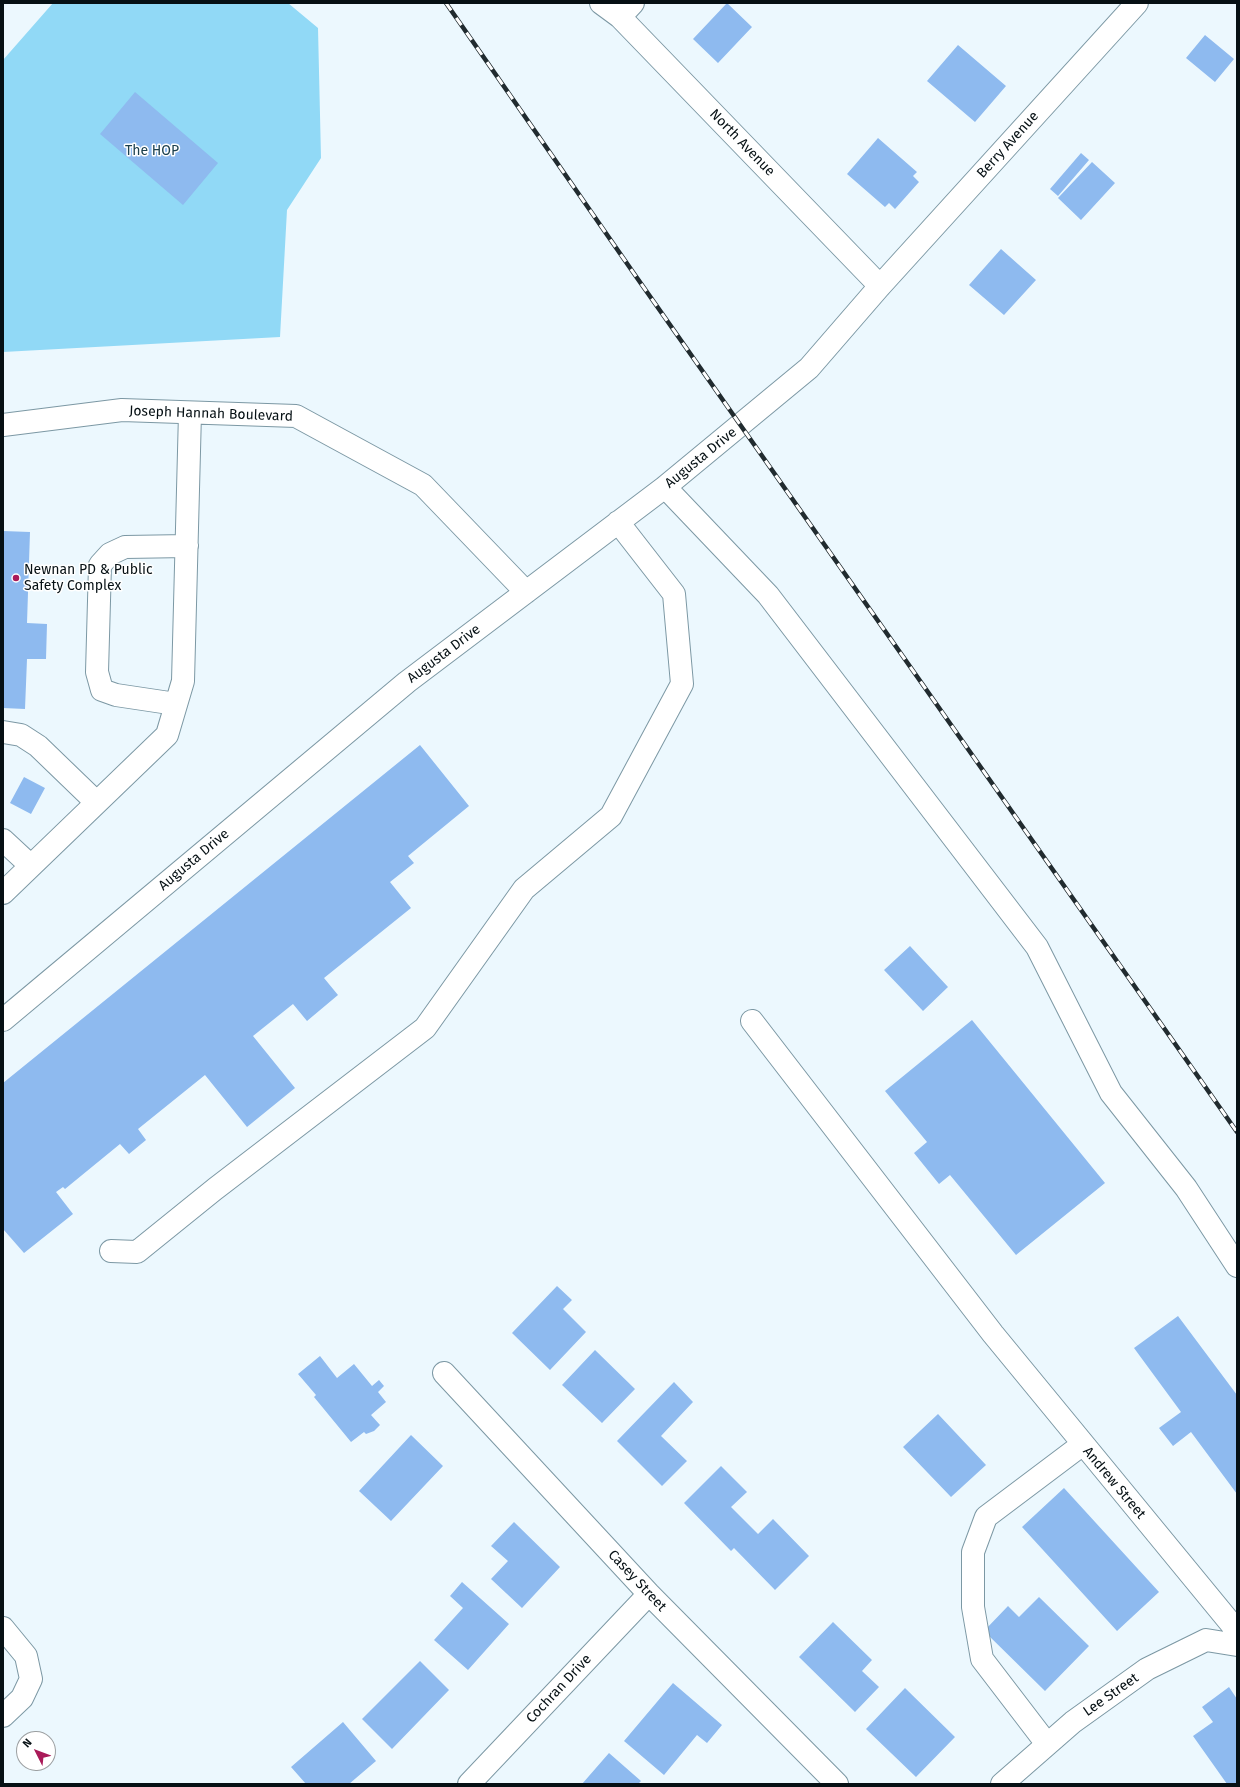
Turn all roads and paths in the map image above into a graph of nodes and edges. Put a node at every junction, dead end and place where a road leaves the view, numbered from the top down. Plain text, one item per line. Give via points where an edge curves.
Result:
1 (602, 3) edge
2 (1137, 3) edge
3 (626, 10) edge
4 (880, 286) junction
5 (190, 413) junction
6 (3, 425) edge
7 (665, 487) junction
8 (618, 522) junction
9 (187, 546) junction
10 (526, 592) junction
11 (176, 704) junction
12 (3, 732) edge
13 (96, 802) junction
14 (3, 840) edge
15 (31, 866) junction
16 (3, 893) edge
17 (3, 1020) edge
18 (752, 1021) dead end
19 (111, 1251) dead end
20 (1237, 1266) edge
21 (444, 1373) dead end
22 (1083, 1444) junction
23 (648, 1594) junction
24 (3, 1628) edge
25 (1237, 1631) edge
26 (1237, 1645) edge
27 (3, 1716) edge
28 (1047, 1744) junction
29 (469, 1784) edge
30 (837, 1784) edge
31 (1002, 1784) edge

1 - 3 street, North Avenue
2 - 4 street, Berry Avenue
3 - 4 street, North Avenue
4 - 7 street, Augusta Drive via 809,368
5 - 6 street, Joseph Hannah Boulevard via 122,410
5 - 9 street
5 - 10 street, Joseph Hannah Boulevard via 296,416 423,485
7 - 8 street, Augusta Drive
7 - 20 street via 768,595 1037,947 1111,1093 1186,1188
8 - 10 street, Augusta Drive
8 - 19 street via 674,594 682,684 611,816 524,889 425,1028 137,1252
9 - 11 street via 183,681
9 - 11 street via 125,547 110,554 100,565 97,672 102,690 116,695
10 - 17 street, Augusta Drive via 406,682
11 - 13 street via 167,735
12 - 13 street via 21,735 38,746
13 - 15 street
14 - 15 street
15 - 16 street
18 - 22 street, Andrew Street via 993,1334
21 - 23 street, Casey Street
22 - 25 street, Andrew Street
22 - 28 street via 986,1517 973,1552 973,1607 982,1659
23 - 29 street, Cochran Drive
23 - 30 street, Casey Street
24 - 27 street via 26,1656 31,1679 22,1698
26 - 28 street, Lee Street via 1206,1640 1147,1669
28 - 31 street, Lee Street

